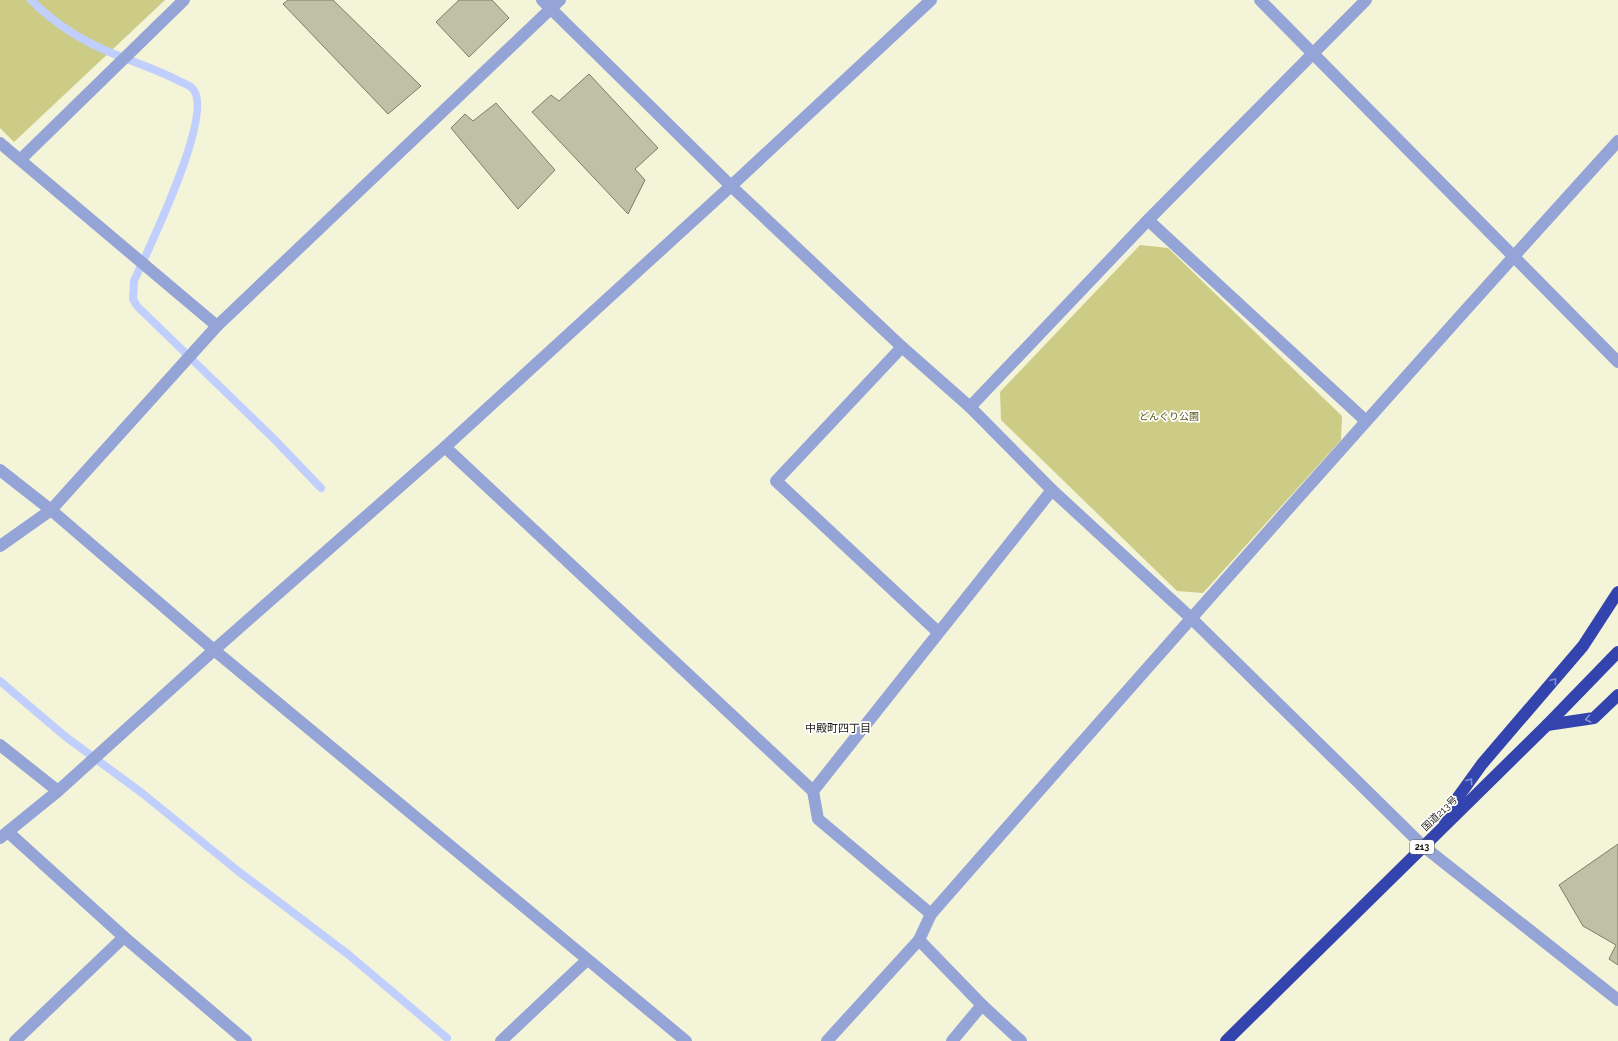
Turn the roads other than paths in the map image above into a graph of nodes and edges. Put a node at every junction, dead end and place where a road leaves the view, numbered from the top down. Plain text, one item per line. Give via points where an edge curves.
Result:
1 (184, 0) edge
2 (542, 0) edge
3 (560, 0) edge
4 (931, 0) edge
5 (1260, 0) edge
6 (1366, 0) edge
7 (551, 9) junction
8 (1314, 53) junction
9 (1618, 141) edge
10 (0, 143) edge
11 (21, 159) junction
12 (731, 186) junction
13 (1148, 220) junction
14 (1514, 256) junction
15 (217, 326) junction
16 (902, 346) junction
17 (1618, 362) edge
18 (970, 407) junction
19 (1366, 421) junction
20 (445, 447) junction
21 (0, 470) edge
22 (1052, 490) junction
23 (51, 510) junction
24 (0, 546) edge
25 (1618, 592) edge
26 (1191, 618) junction
27 (938, 632) junction
28 (214, 650) junction
29 (1618, 652) edge
30 (1618, 695) edge
31 (1547, 725) junction
32 (0, 745) edge
33 (58, 791) junction
34 (813, 791) junction
35 (4, 835) edge
36 (1423, 846) junction
37 (931, 914) junction
38 (124, 937) junction
39 (919, 940) junction
40 (587, 960) junction
41 (1618, 1000) edge
42 (982, 1005) junction
43 (14, 1041) edge
44 (246, 1041) edge
45 (501, 1041) edge
46 (686, 1041) edge
47 (827, 1041) edge
48 (952, 1041) edge
49 (1022, 1041) edge
50 (1226, 1041) edge

1 - 11 street
2 - 7 street
3 - 7 street
4 - 12 street
5 - 8 street
6 - 8 street
7 - 12 street
7 - 15 street
8 - 13 street
8 - 14 street
9 - 14 street
10 - 11 street
11 - 15 street
12 - 16 street
12 - 20 street
13 - 18 street
13 - 19 street
14 - 17 street
14 - 19 street
15 - 23 street
16 - 18 street
16 - 27 street via 776,481
18 - 22 street
19 - 26 street
20 - 28 street
20 - 34 street
21 - 23 street
22 - 26 street
22 - 27 street
23 - 24 street
23 - 28 street
36 -> 25 highway via 1482,764 1583,646
26 - 36 street
26 - 37 street
27 - 34 street
28 - 33 street
28 - 40 street
29 - 31 highway, 国道213号 / 213
30 -> 31 highway via 1594,718
31 - 36 highway, 国道213号 / 213
32 - 33 street
33 - 35 street
34 - 37 street via 818,819
35 - 38 street
36 - 41 street
36 - 50 highway, 国道213号 / 213
37 - 39 street
38 - 43 street
38 - 44 street
39 - 42 street
39 - 47 street
40 - 45 street
40 - 46 street
42 - 48 street
42 - 49 street

